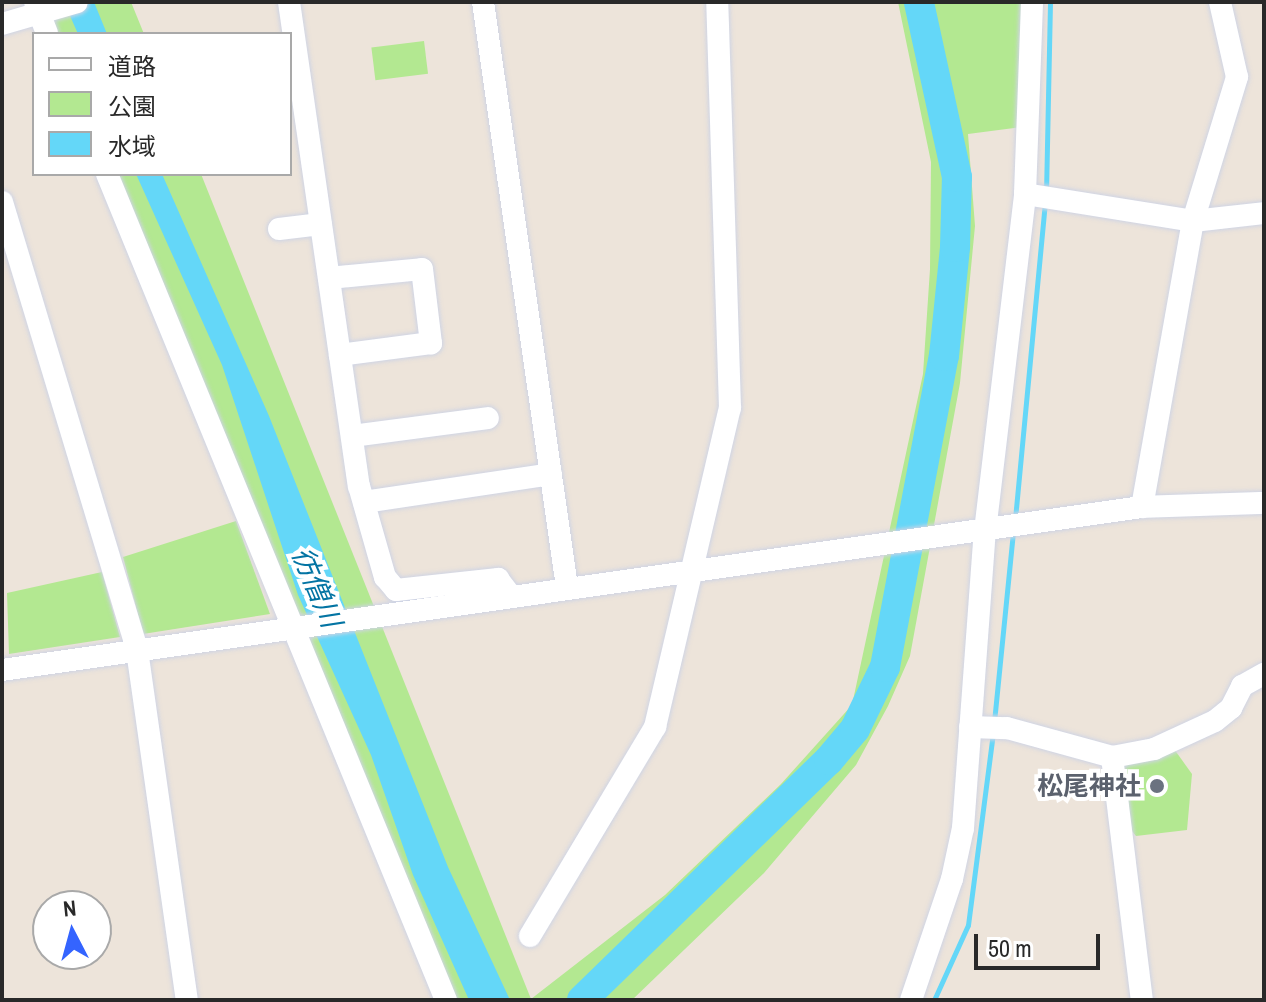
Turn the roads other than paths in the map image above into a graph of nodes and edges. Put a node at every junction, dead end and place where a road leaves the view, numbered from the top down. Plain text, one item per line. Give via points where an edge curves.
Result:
1 (77, 2) edge
2 (289, 2) edge
3 (483, 2) edge
4 (717, 2) edge
5 (1032, 2) edge
6 (1220, 2) edge
7 (42, 15) edge
8 (2, 24) edge
9 (291, 32) edge
10 (292, 42) edge
11 (300, 147) edge
12 (108, 176) edge
13 (1025, 194) junction
14 (2, 202) edge
15 (1264, 213) edge
16 (1193, 221) junction
17 (321, 224) junction
18 (279, 229) dead end
19 (329, 278) junction
20 (340, 355) junction
21 (488, 418) dead end
22 (352, 436) junction
23 (551, 474) junction
24 (364, 502) junction
25 (1264, 503) edge
26 (1142, 507) junction
27 (985, 531) junction
28 (688, 570) junction
29 (567, 587) junction
30 (510, 595) junction
31 (298, 628) junction
32 (137, 650) junction
33 (2, 670) edge
34 (1264, 674) edge
35 (970, 727) junction
36 (1112, 757) junction
37 (530, 936) dead end
38 (187, 1000) edge
39 (446, 1000) edge
40 (911, 1000) edge
41 (1142, 1000) edge

1 - 7 street
2 - 9 street
3 - 23 street
4 - 28 street via 730,408
5 - 13 street
6 - 16 street via 1237,77
7 - 8 street
10 - 11 street
11 - 17 street
12 - 31 street
13 - 16 street
13 - 27 street
14 - 32 street
15 - 16 street
16 - 26 street
17 - 18 street
17 - 19 street
19 - 20 street
19 - 20 street via 422,269 431,343
20 - 22 street
21 - 22 street
22 - 24 street
23 - 24 street
23 - 29 street
24 - 30 street via 385,577 396,590 498,579
25 - 26 street
26 - 27 street
27 - 28 street
27 - 35 street
28 - 29 street
28 - 37 street via 667,692 655,727
29 - 30 street
30 - 31 street
31 - 32 street
31 - 39 street
32 - 33 street
32 - 38 street
34 - 36 street via 1242,686 1231,708 1215,721 1154,749
35 - 36 street via 1007,728
35 - 40 street via 963,828 952,879
36 - 41 street

